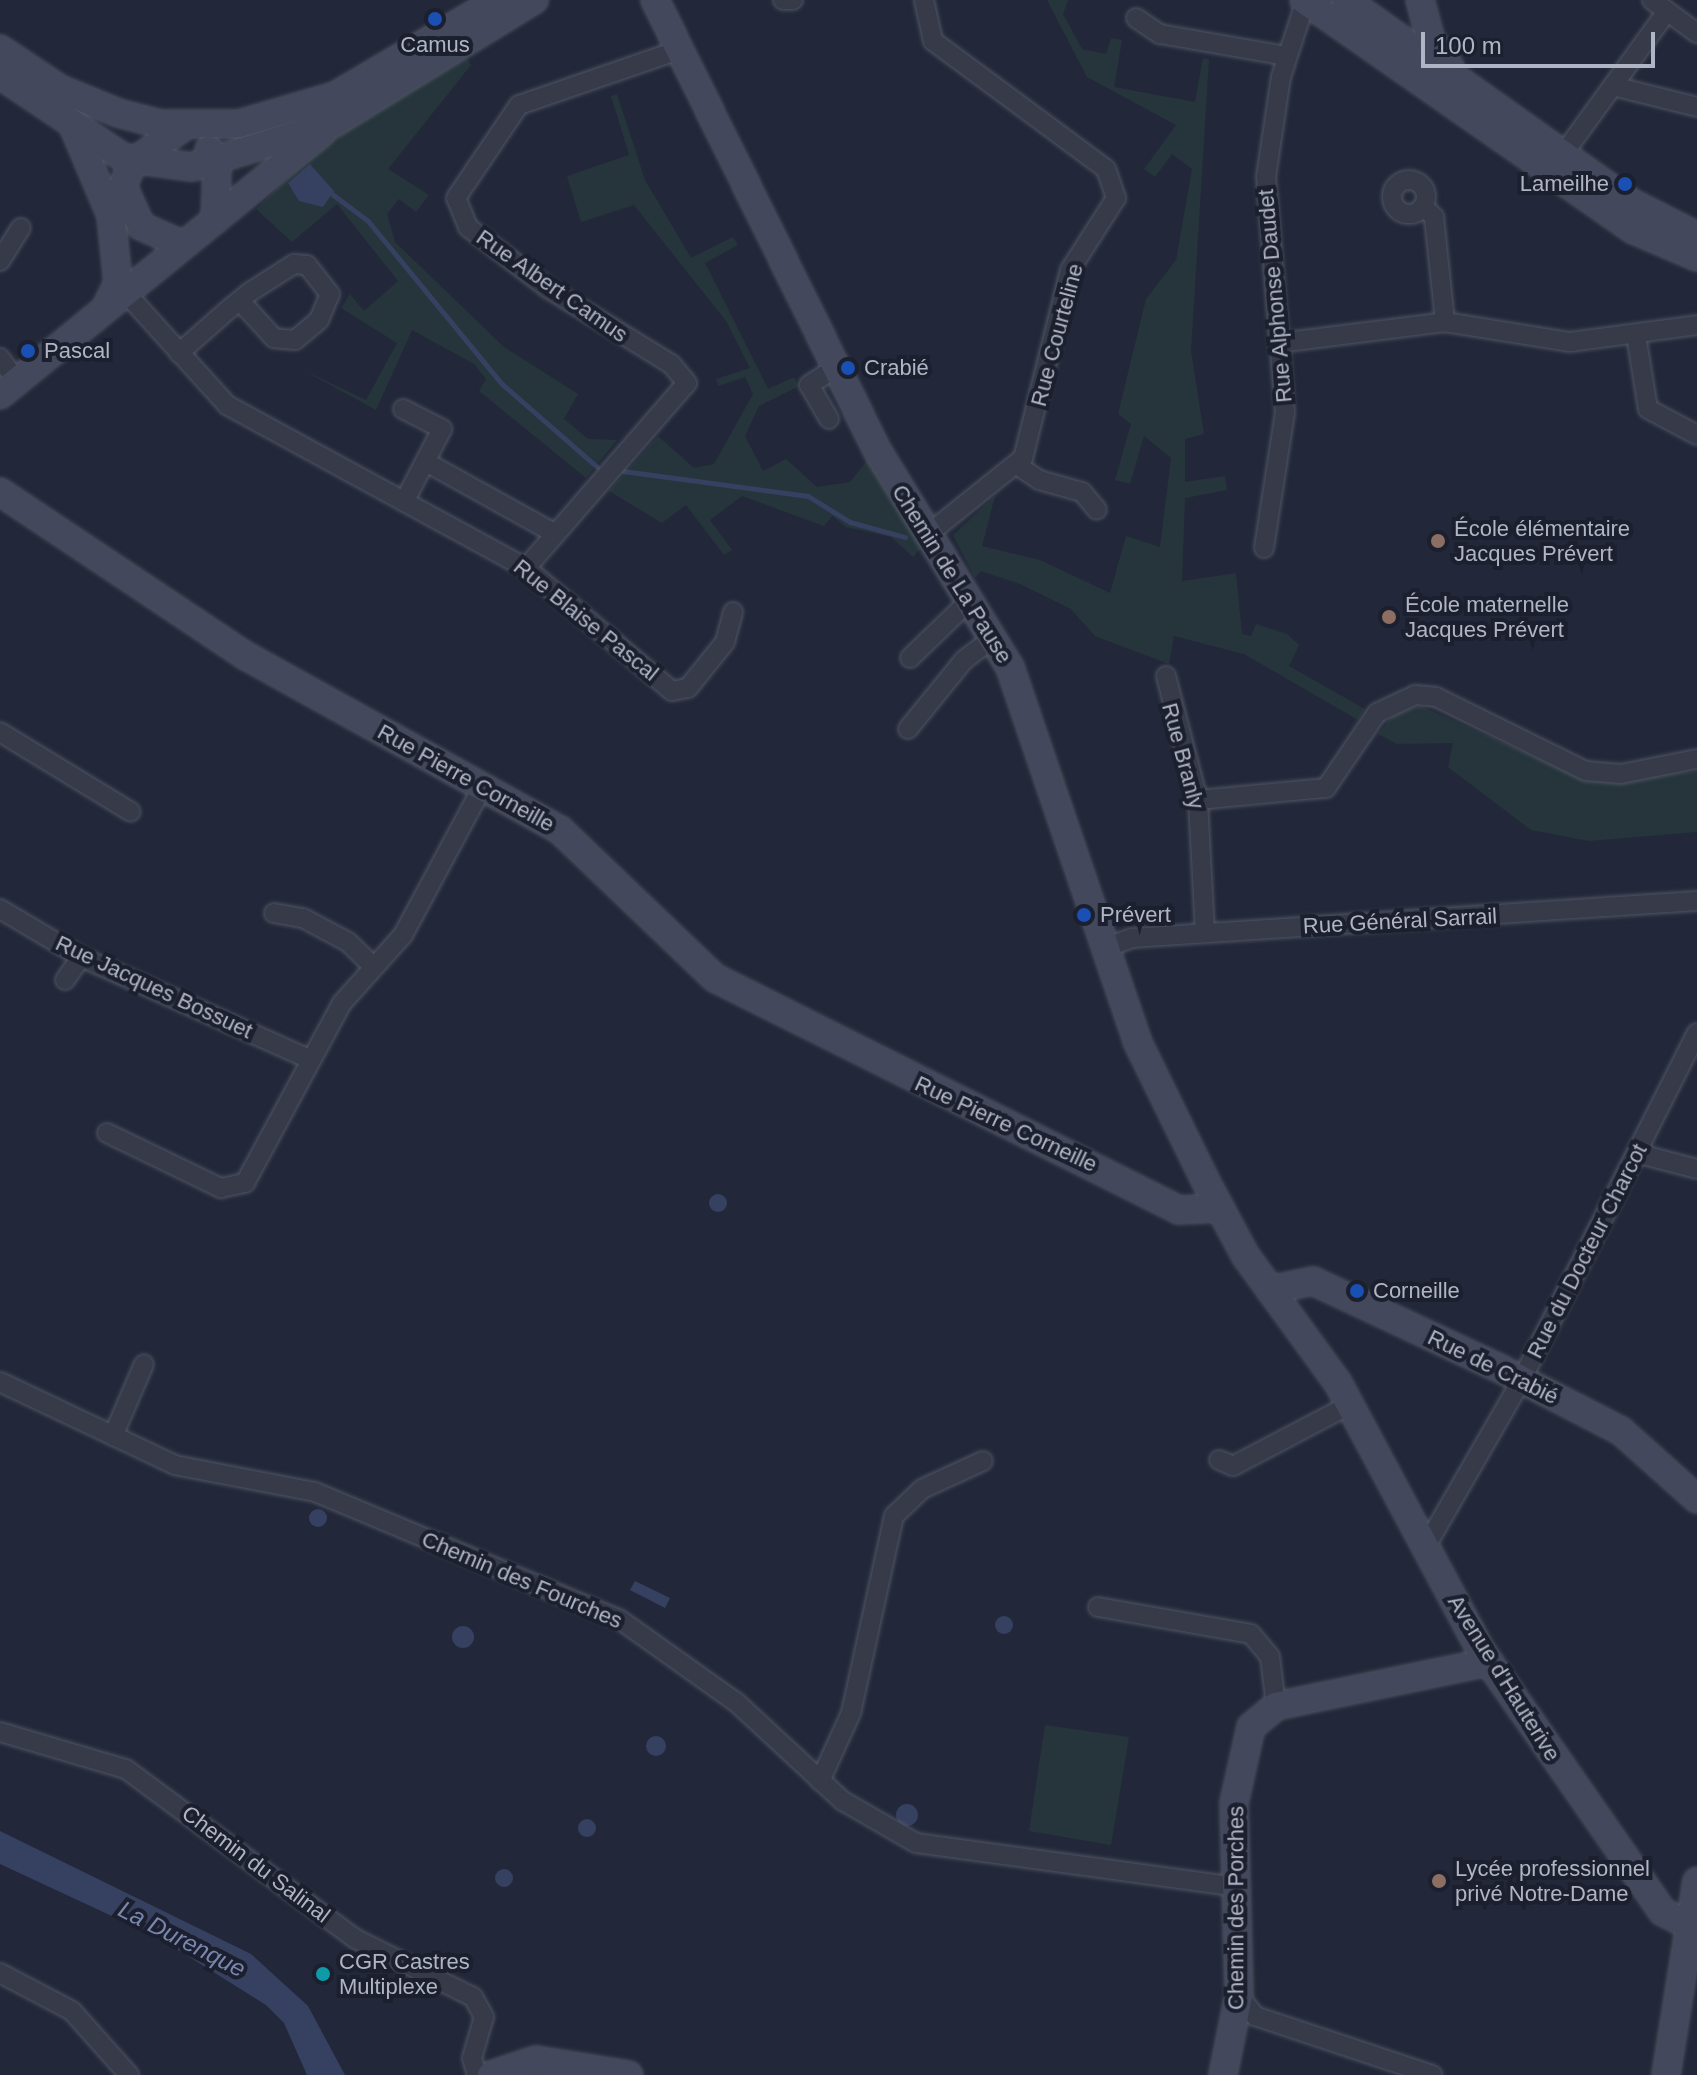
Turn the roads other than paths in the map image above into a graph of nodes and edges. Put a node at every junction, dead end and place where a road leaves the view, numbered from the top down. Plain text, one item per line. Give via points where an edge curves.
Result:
1 (498, 0) edge
2 (534, 0) edge
3 (783, 0) edge
4 (793, 0) edge
5 (924, 0) edge
6 (1305, 0) edge
7 (1346, 0) edge
8 (655, 1) edge
9 (1659, 6) edge
10 (1422, 11) edge
11 (1136, 18) dead end
12 (1390, 31) edge
13 (1697, 33) edge
14 (0, 49) edge
15 (676, 51) junction
16 (1286, 56) junction
17 (0, 75) edge
18 (1464, 81) junction
19 (1613, 86) junction
20 (1697, 107) edge
21 (334, 123) junction
22 (185, 126) junction
23 (74, 128) junction
24 (1564, 153) junction
25 (215, 163) junction
26 (119, 194) junction
27 (1423, 206) dead end
28 (215, 220) junction
29 (21, 228) dead end
30 (1697, 236) edge
31 (183, 245) junction
32 (1697, 257) edge
33 (0, 261) edge
34 (117, 294) junction
35 (240, 301) junction
36 (1445, 322) junction
37 (1697, 325) edge
38 (1636, 335) junction
39 (1279, 343) junction
40 (179, 353) junction
41 (0, 358) edge
42 (835, 368) junction
43 (8, 388) edge
44 (403, 409) dead end
45 (829, 419) dead end
46 (1697, 435) edge
47 (426, 462) junction
48 (1017, 465) junction
49 (0, 492) edge
50 (404, 502) junction
51 (1097, 510) dead end
52 (554, 533) junction
53 (928, 534) junction
54 (1264, 548) dead end
55 (526, 568) junction
56 (971, 599) junction
57 (733, 612) dead end
58 (995, 637) junction
59 (910, 658) dead end
60 (1166, 676) dead end
61 (908, 729) dead end
62 (0, 732) edge
63 (1697, 759) edge
64 (483, 786) junction
65 (1198, 800) junction
66 (131, 812) dead end
67 (1697, 901) edge
68 (0, 909) edge
69 (274, 913) dead end
70 (1205, 933) junction
71 (1105, 948) junction
72 (81, 957) junction
73 (372, 965) junction
74 (65, 980) dead end
75 (1697, 1033) edge
76 (311, 1060) junction
77 (107, 1133) dead end
78 (1636, 1153) junction
79 (1697, 1169) edge
80 (1220, 1208) junction
81 (1270, 1290) junction
82 (144, 1364) dead end
83 (1521, 1381) junction
84 (0, 1382) edge
85 (1349, 1405) junction
86 (113, 1436) junction
87 (1219, 1460) dead end
88 (983, 1461) dead end
89 (1697, 1499) edge
90 (1425, 1548) junction
91 (1098, 1607) dead end
92 (1489, 1662) junction
93 (1276, 1706) junction
94 (0, 1732) edge
95 (820, 1781) junction
96 (1697, 1881) edge
97 (1237, 1887) junction
98 (1691, 1942) edge
99 (0, 1973) edge
100 (1239, 1996) junction
101 (129, 2075) edge
102 (477, 2075) edge
103 (491, 2075) edge
104 (629, 2075) edge
105 (1223, 2075) edge
106 (1432, 2075) edge
107 (1666, 2075) edge

1 - 22 street via 320,102 260,121
2 - 21 street
3 - 4 street
5 - 48 street, Rue Courteline via 933,41 1106,169 1116,188 1113,208 1070,270
6 - 12 street
6 - 16 street, Rue Alphonse Daudet
7 - 12 street
8 - 15 street, Chemin de La Pause
9 - 13 street
9 - 19 street
10 - 12 street
10 - 18 street
11 - 16 street via 1160,34
12 - 18 street
12 - 32 street via 1625,225
14 - 22 street via 99,107
15 - 42 street, Chemin de La Pause
15 - 52 street, Rue Albert Camus via 519,105 456,198 468,227 685,377 684,390
16 - 39 street, Rue Alphonse Daudet via 1265,203
17 - 23 street
18 - 24 street
19 - 20 street
19 - 24 street
21 - 25 street
21 - 28 street
22 - 25 street
22 - 26 street
23 - 26 street
23 - 26 street
24 - 30 street via 1647,213
25 - 26 street via 166,169
25 - 28 street
26 - 31 street via 148,232
26 - 34 street
27 - 36 street via 1434,217
28 - 31 street
29 - 33 street
31 - 34 street
34 - 40 street, Rue Blaise Pascal
34 - 43 street
35 - 35 street via 300,262 330,294 319,320 295,340 274,338
35 - 40 street
36 - 38 street via 1570,342
36 - 39 street
37 - 38 street
38 - 46 street via 1648,409
39 - 54 street, Rue Alphonse Daudet via 1285,413
40 - 50 street, Rue Blaise Pascal via 227,405
41 - 43 street
42 - 45 street via 809,390
42 - 53 street, Chemin de La Pause
44 - 47 street via 442,429
47 - 50 street
47 - 52 street
48 - 51 street via 1039,480 1082,492
48 - 53 street
49 - 64 street, Rue Pierre Corneille via 246,656
50 - 55 street, Rue Blaise Pascal
52 - 55 street, Rue Albert Camus
53 - 56 street, Chemin de La Pause
55 - 57 street, Rue Blaise Pascal via 677,692 725,642
56 - 58 street, Chemin de La Pause
56 - 59 street
58 - 61 street via 964,660
58 - 71 street, Chemin de La Pause via 1041,751
60 - 65 street, Rue Branly
62 - 66 street
63 - 65 street via 1586,771 1436,697 1415,695 1377,713 1326,788
64 - 73 street via 403,935
64 - 80 street, Rue Pierre Corneille via 560,830 715,978 1179,1210
65 - 70 street, Rue Branly
67 - 70 street, Rue Général Sarrail
68 - 72 street, Rue Jacques Bossuet
69 - 73 street via 303,918 348,942
70 - 71 street, Rue Général Sarrail via 1132,938
71 - 80 street, Chemin de La Pause via 1151,1074
72 - 74 street
72 - 76 street, Rue Jacques Bossuet
73 - 76 street
75 - 78 street, Rue du Docteur Charcot
76 - 77 street via 238,1187 221,1188
78 - 79 street
78 - 83 street, Rue du Docteur Charcot
80 - 81 street, Avenue d'Hauterive
81 - 83 street, Rue de Crabié via 1313,1281
81 - 85 street, Avenue d'Hauterive
82 - 86 street
83 - 89 street, Rue de Crabié via 1621,1431
83 - 90 street, Rue du Docteur Charcot
84 - 86 street, Chemin des Fourches
85 - 87 street via 1233,1466
85 - 90 street, Avenue d'Hauterive
86 - 95 street, Chemin des Fourches via 186,1468 315,1492 606,1612 736,1702
88 - 95 street via 922,1489 894,1516 851,1713
90 - 92 street, Avenue d'Hauterive
91 - 93 street via 1251,1634 1270,1657
92 - 93 street
92 - 98 street, Avenue d'Hauterive via 1663,1912
93 - 97 street, Chemin des Porches via 1255,1720 1246,1741 1234,1803
94 - 102 street, Chemin du Salinal via 126,1769 356,1939 473,1997 484,2017 472,2058
95 - 97 street, Chemin des Fourches via 877,1823 930,1847
96 - 98 street
97 - 100 street, Chemin des Porches
98 - 107 street
99 - 101 street via 72,2011
100 - 105 street, Chemin des Porches
100 - 106 street via 1255,2016
103 - 104 street via 536,2060

